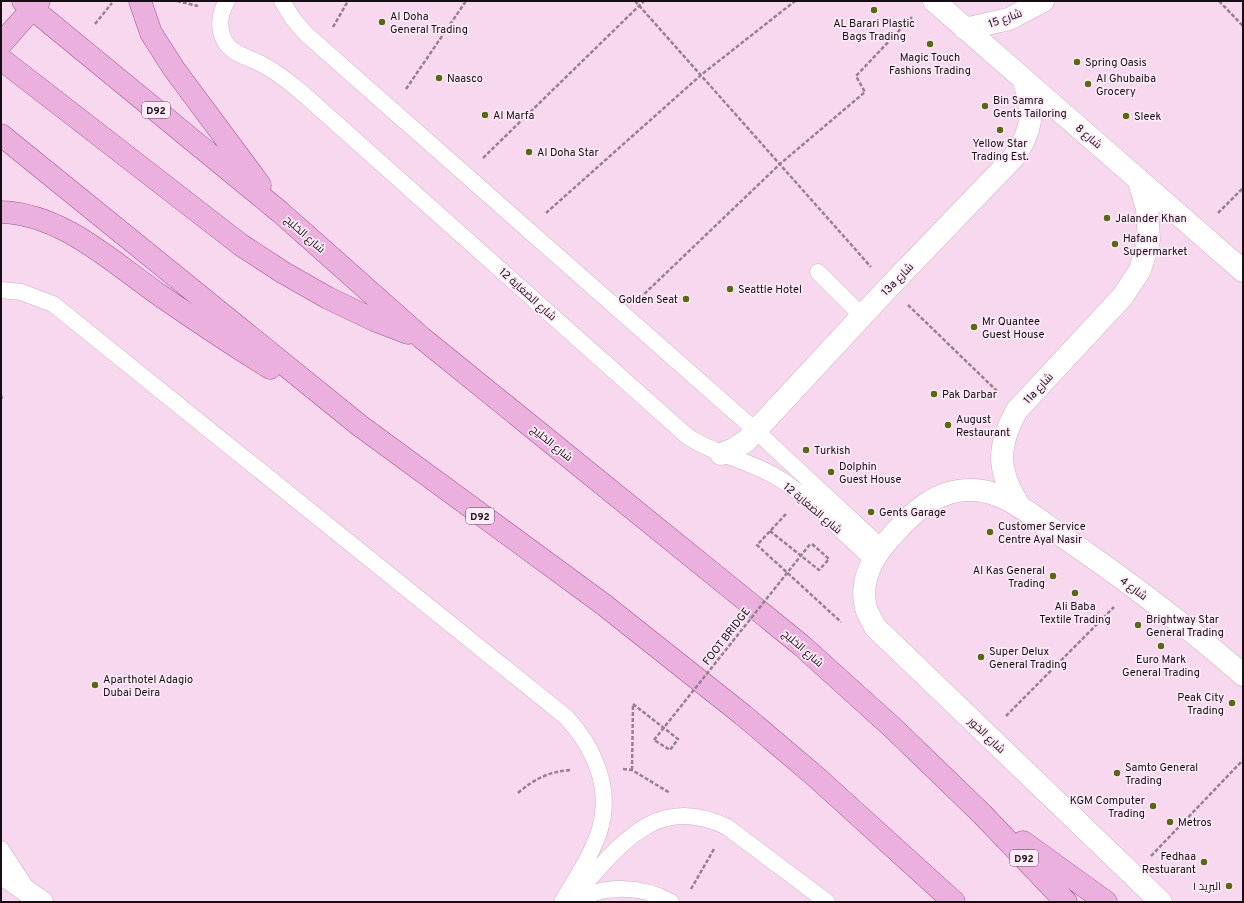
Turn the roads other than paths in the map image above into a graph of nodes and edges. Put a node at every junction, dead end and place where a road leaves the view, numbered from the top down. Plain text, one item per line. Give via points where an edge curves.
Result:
1 (140, 1) edge
2 (227, 1) edge
3 (282, 1) edge
4 (934, 1) edge
5 (1043, 1) edge
6 (31, 4) edge
7 (965, 29) junction
8 (1, 44) edge
9 (1, 59) edge
10 (1024, 81) junction
11 (1, 135) edge
12 (1138, 178) junction
13 (1, 212) edge
14 (280, 212) junction
15 (1243, 271) edge
16 (818, 272) dead end
17 (1, 290) edge
18 (862, 316) junction
19 (422, 338) junction
20 (359, 425) junction
21 (755, 430) junction
22 (721, 454) junction
23 (1020, 508) junction
24 (877, 553) junction
25 (1243, 675) edge
26 (982, 814) junction
27 (1, 849) edge
28 (1, 873) edge
29 (36, 898) edge
30 (562, 902) edge
31 (568, 902) edge
32 (574, 902) edge
33 (671, 902) edge
34 (827, 902) edge
35 (954, 902) edge
36 (1066, 902) edge
37 (1106, 902) edge
38 (1161, 902) edge

1 - 14 main road via 151,33 174,69
2 - 22 lane, 12 شارع الضغاية via 221,10 220,25 224,40 234,51 266,66 300,91 687,436
3 - 21 lane, 12 شارع الضغاية via 306,34
4 - 7 street, شارع 8
5 - 7 street, شارع 15 via 1009,19
6 - 8 main road
6 - 14 main road, شارع الخليج / D92
7 - 10 street, شارع 8
9 - 19 main road via 241,245 328,298 374,320
10 - 12 street, شارع 8
10 - 18 street, 13a شارع via 1030,100 1030,120 1025,140 1014,157
11 - 20 main road, D92
12 - 15 street, شارع 8
12 - 23 street, 11a شارع via 1147,208 1148,240 1140,270 1123,296 1017,410 1007,429 1002,449 1003,470 1009,490
13 - 20 main road via 50,222 83,240 214,333
14 - 19 main road, شارع الخليج / D92
16 - 18 lane
17 - 30 lane via 22,292 53,304 566,717 580,732 599,768 603,798 600,828 589,855
18 - 21 street, 13a شارع
19 - 26 main road, شارع الخليج / D92 via 801,645 893,728
20 - 35 main road, D92 via 603,604 732,705
21 - 22 street, 13a شارع via 734,449
21 - 24 lane, 12 شارع الضغاية
22 - 24 lane, 12 شارع الضغاية via 761,469 782,481
23 - 24 street via 998,495 974,490 950,492 928,501 910,516
23 - 25 street, شارع 4 via 1133,587
24 - 38 street, شارع الخور via 864,586 866,608 875,627
26 - 36 main road, شارع الخليج / D92
26 - 37 main road
27 - 29 lane
28 - 29 street
31 - 34 lane via 632,835 655,820 682,815 710,819 727,827
32 - 33 lane via 602,890 629,888 656,894

